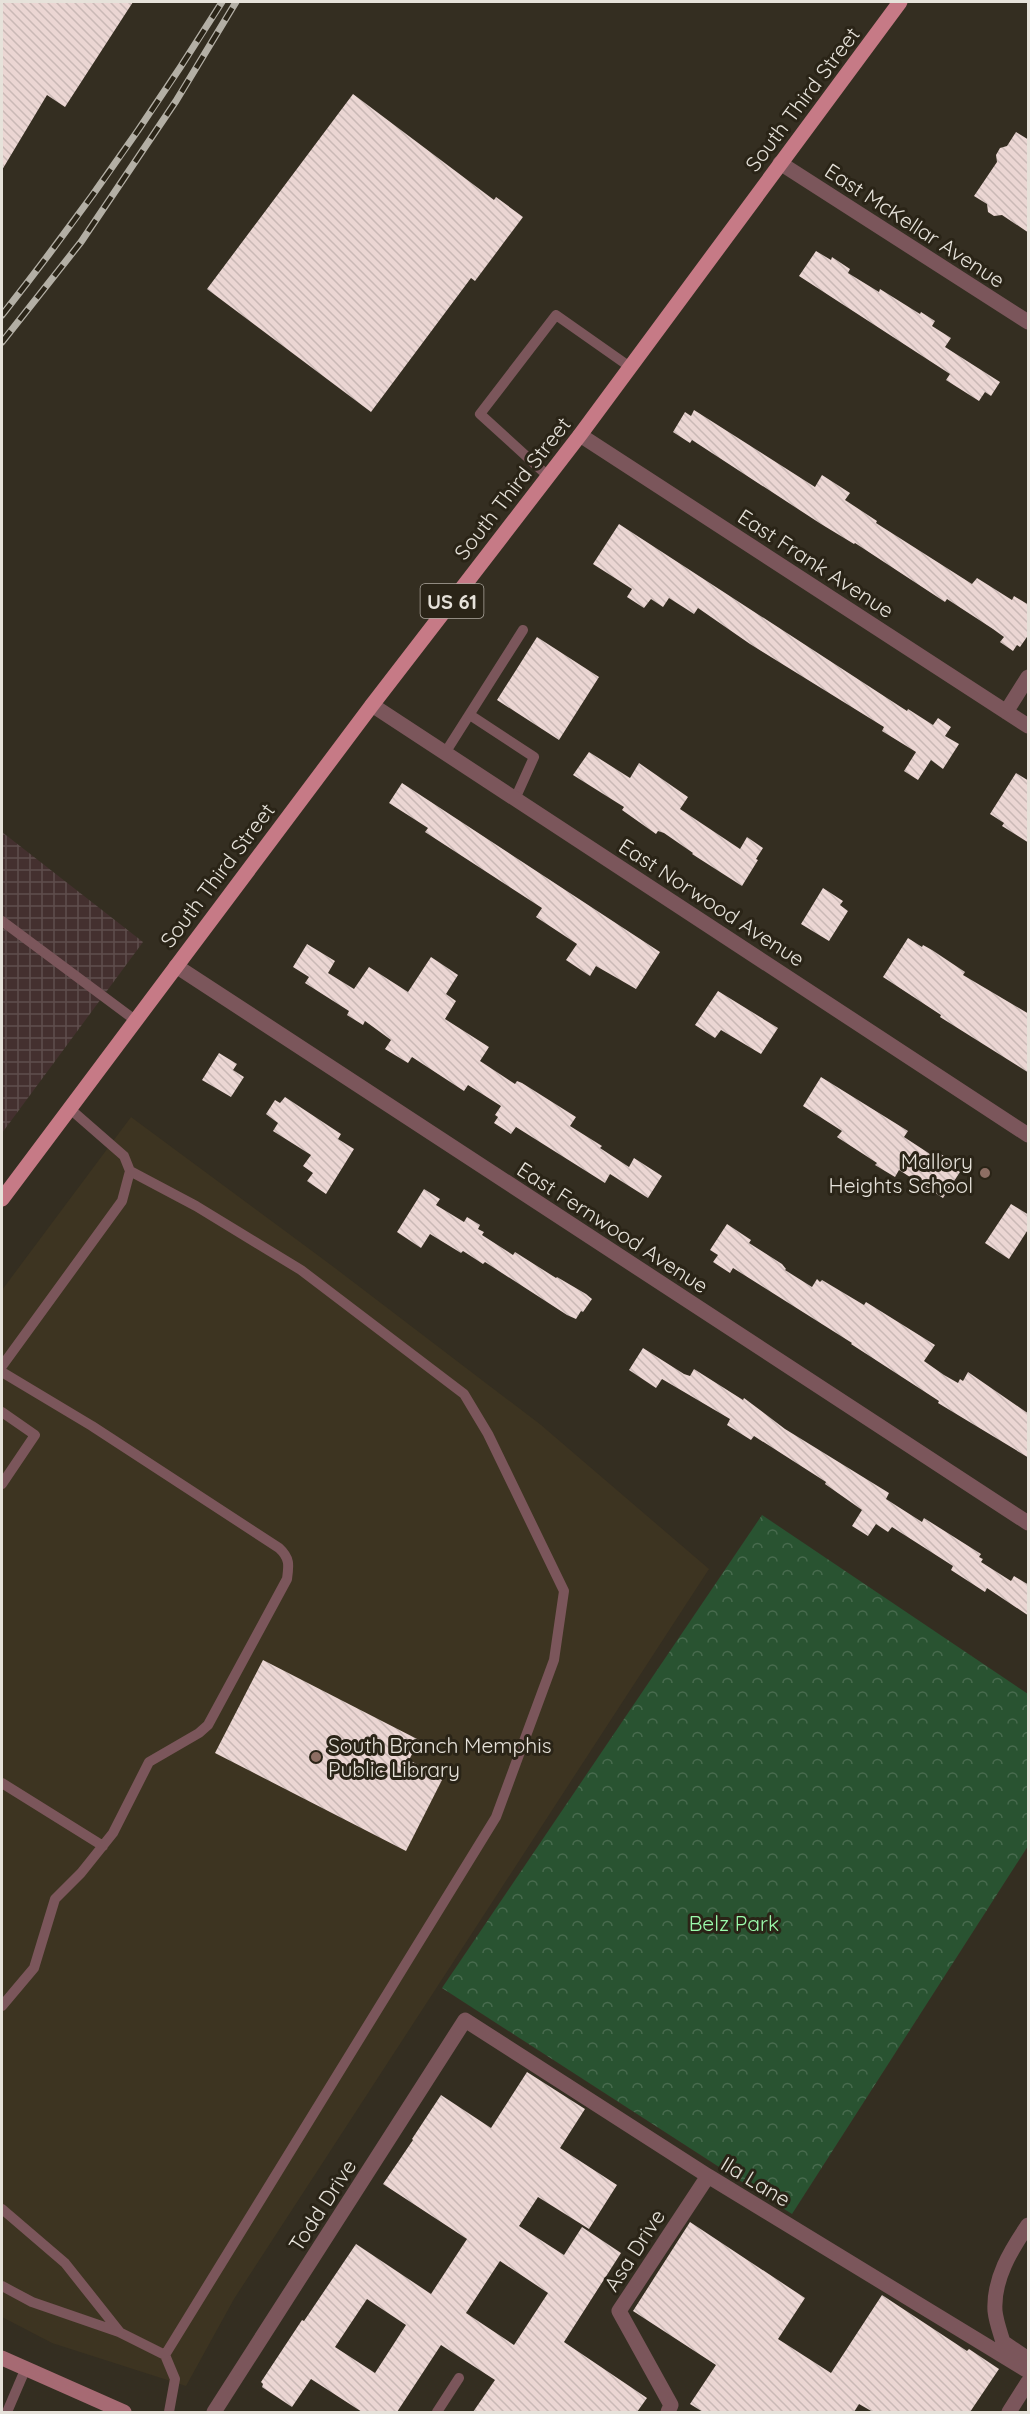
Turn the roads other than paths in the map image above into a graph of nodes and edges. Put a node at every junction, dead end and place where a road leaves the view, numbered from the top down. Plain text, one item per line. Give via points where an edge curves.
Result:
1 (900, 2) edge
2 (780, 163) junction
3 (1029, 322) edge
4 (630, 367) junction
5 (580, 435) junction
6 (548, 476) junction
7 (523, 630) dead end
8 (1029, 677) edge
9 (372, 705) junction
10 (1006, 712) junction
11 (470, 715) junction
12 (1029, 726) edge
13 (446, 753) junction
14 (515, 799) junction
15 (2, 921) edge
16 (176, 966) junction
17 (135, 1020) junction
18 (69, 1108) junction
19 (1029, 1135) edge
20 (130, 1172) junction
21 (2, 1199) edge
22 (2, 1366) edge
23 (2, 1372) edge
24 (2, 1412) edge
25 (2, 1484) edge
26 (1029, 1523) edge
27 (2, 1783) edge
28 (103, 1846) junction
29 (2, 2006) edge
30 (465, 2020) joint
31 (708, 2176) junction
32 (2, 2209) edge
33 (1029, 2225) edge
34 (2, 2286) edge
35 (119, 2332) junction
36 (165, 2355) junction
37 (2, 2358) edge
38 (1029, 2358) edge
39 (25, 2370) junction
40 (1029, 2372) edge
41 (459, 2378) dead end
42 (1029, 2382) edge
43 (8, 2412) edge
44 (124, 2412) edge
45 (169, 2412) edge
46 (214, 2412) edge
47 (437, 2412) edge
48 (668, 2412) edge
49 (1009, 2412) edge

1 - 2 main road, South Third Street / US 61
2 - 3 street, East McKellar Avenue
2 - 4 main road, South Third Street / US 61
4 - 5 main road, South Third Street / US 61
4 - 6 lane via 556,315 480,414
5 - 6 main road, South Third Street / US 61
5 - 10 street, East Frank Avenue
6 - 9 main road, South Third Street / US 61
7 - 11 lane
8 - 10 street
9 - 13 street, East Norwood Avenue
9 - 16 main road, South Third Street / US 61
10 - 12 street, East Frank Avenue
11 - 13 lane
11 - 14 lane via 534,757
13 - 14 street, East Norwood Avenue
14 - 19 street, East Norwood Avenue
15 - 17 lane
16 - 17 main road, South Third Street / US 61
16 - 26 street, East Fernwood Avenue
17 - 18 main road, South Third Street / US 61
18 - 20 lane via 124,1156
18 - 21 main road, South Third Street / US 61
20 - 22 lane via 122,1201
20 - 36 lane via 196,1206 301,1270 464,1394 488,1434 564,1591 554,1660 496,1817
23 - 28 lane via 92,1425 288,1556 287,1579 208,1725 149,1762 123,1816
24 - 25 lane via 35,1435
27 - 28 lane
28 - 29 lane via 55,1899 33,1968
30 - 31 street, Ila Lane
30 - 46 street, Todd Drive
31 - 40 street, Ila Lane
31 - 48 street, Asa Drive via 619,2311 671,2405
32 - 35 lane via 65,2263
33 - 38 street via 1013,2247 995,2294 995,2313 1003,2342
34 - 35 lane via 32,2302
35 - 36 lane
36 - 45 lane via 175,2379
37 - 39 street
39 - 43 lane
39 - 44 street
41 - 47 lane
42 - 49 street

